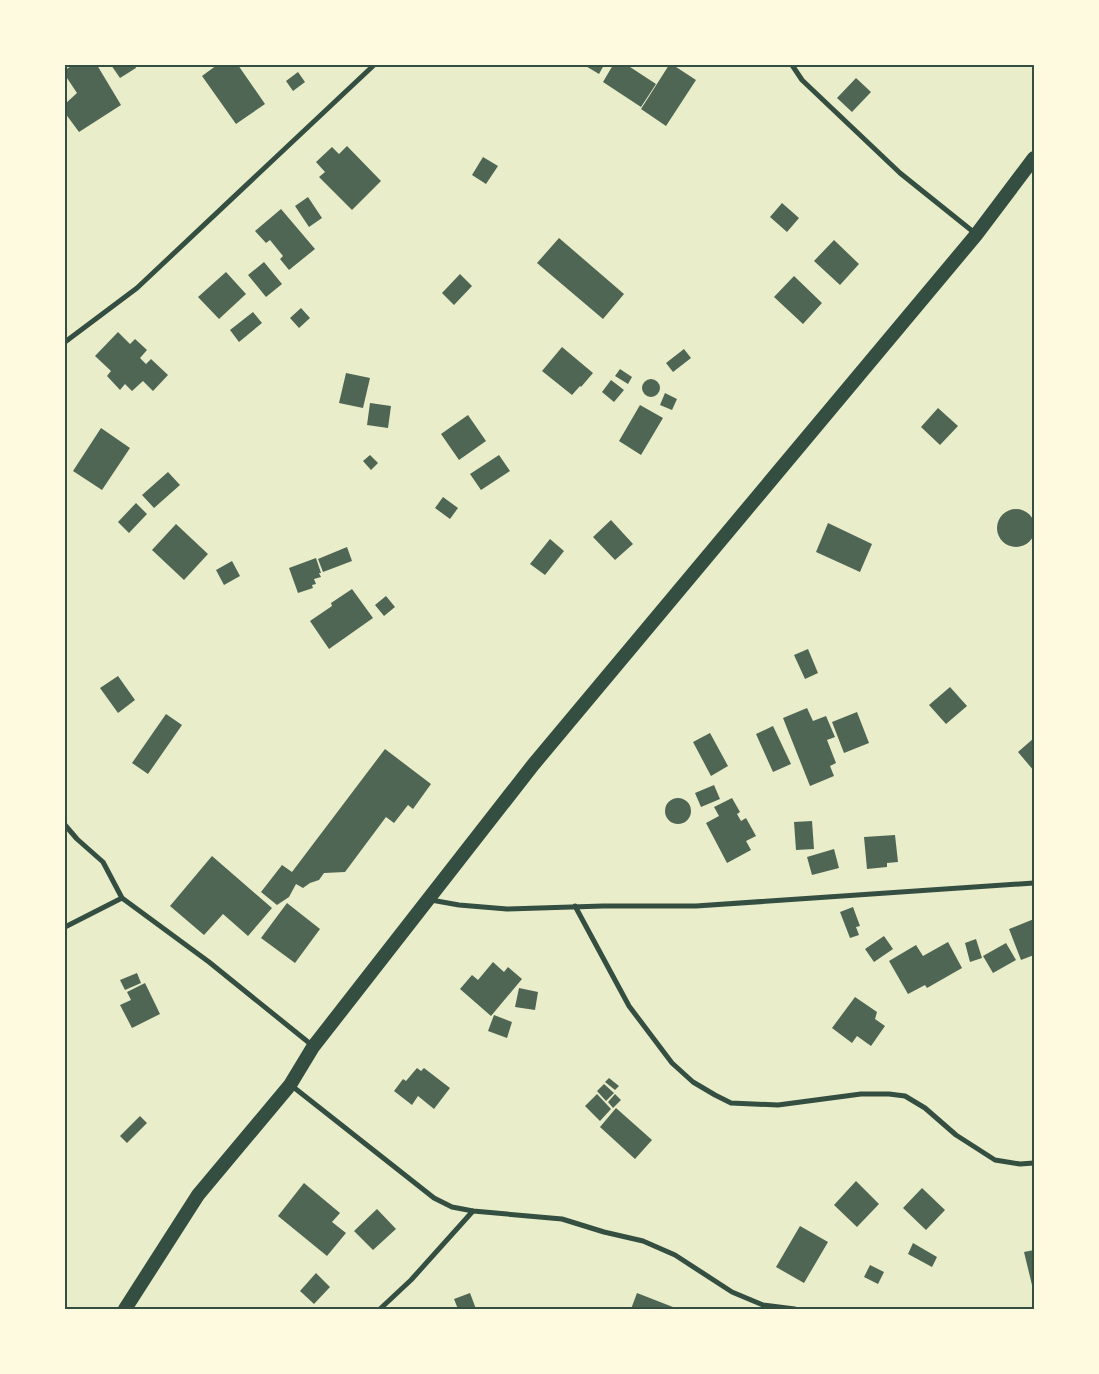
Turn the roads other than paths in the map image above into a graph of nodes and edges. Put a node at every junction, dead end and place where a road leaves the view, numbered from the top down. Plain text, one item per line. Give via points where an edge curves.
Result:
1 (374, 65) edge
2 (792, 65) edge
3 (1034, 158) edge
4 (976, 234) junction
5 (65, 342) edge
6 (65, 825) edge
7 (1034, 883) edge
8 (122, 898) junction
9 (428, 900) junction
10 (575, 906) junction
11 (65, 927) edge
12 (313, 1047) junction
13 (290, 1085) junction
14 (1034, 1163) edge
15 (473, 1211) junction
16 (125, 1309) edge
17 (380, 1309) edge
18 (795, 1309) edge

1 - 5 street via 137,288
2 - 4 street via 802,80 900,173
3 - 4 highway
4 - 9 highway via 533,765
6 - 8 street via 102,862
7 - 10 street via 696,906
8 - 11 street
8 - 12 street via 209,962
9 - 10 street via 507,909
9 - 12 highway
10 - 14 street via 634,1013 672,1063 715,1095 731,1103 778,1105 861,1094 905,1096 995,1160
12 - 13 highway
13 - 15 street via 434,1198 452,1207
13 - 16 highway via 198,1195
15 - 17 street via 411,1280
15 - 18 street via 562,1219 643,1242 675,1256 740,1295 764,1305

